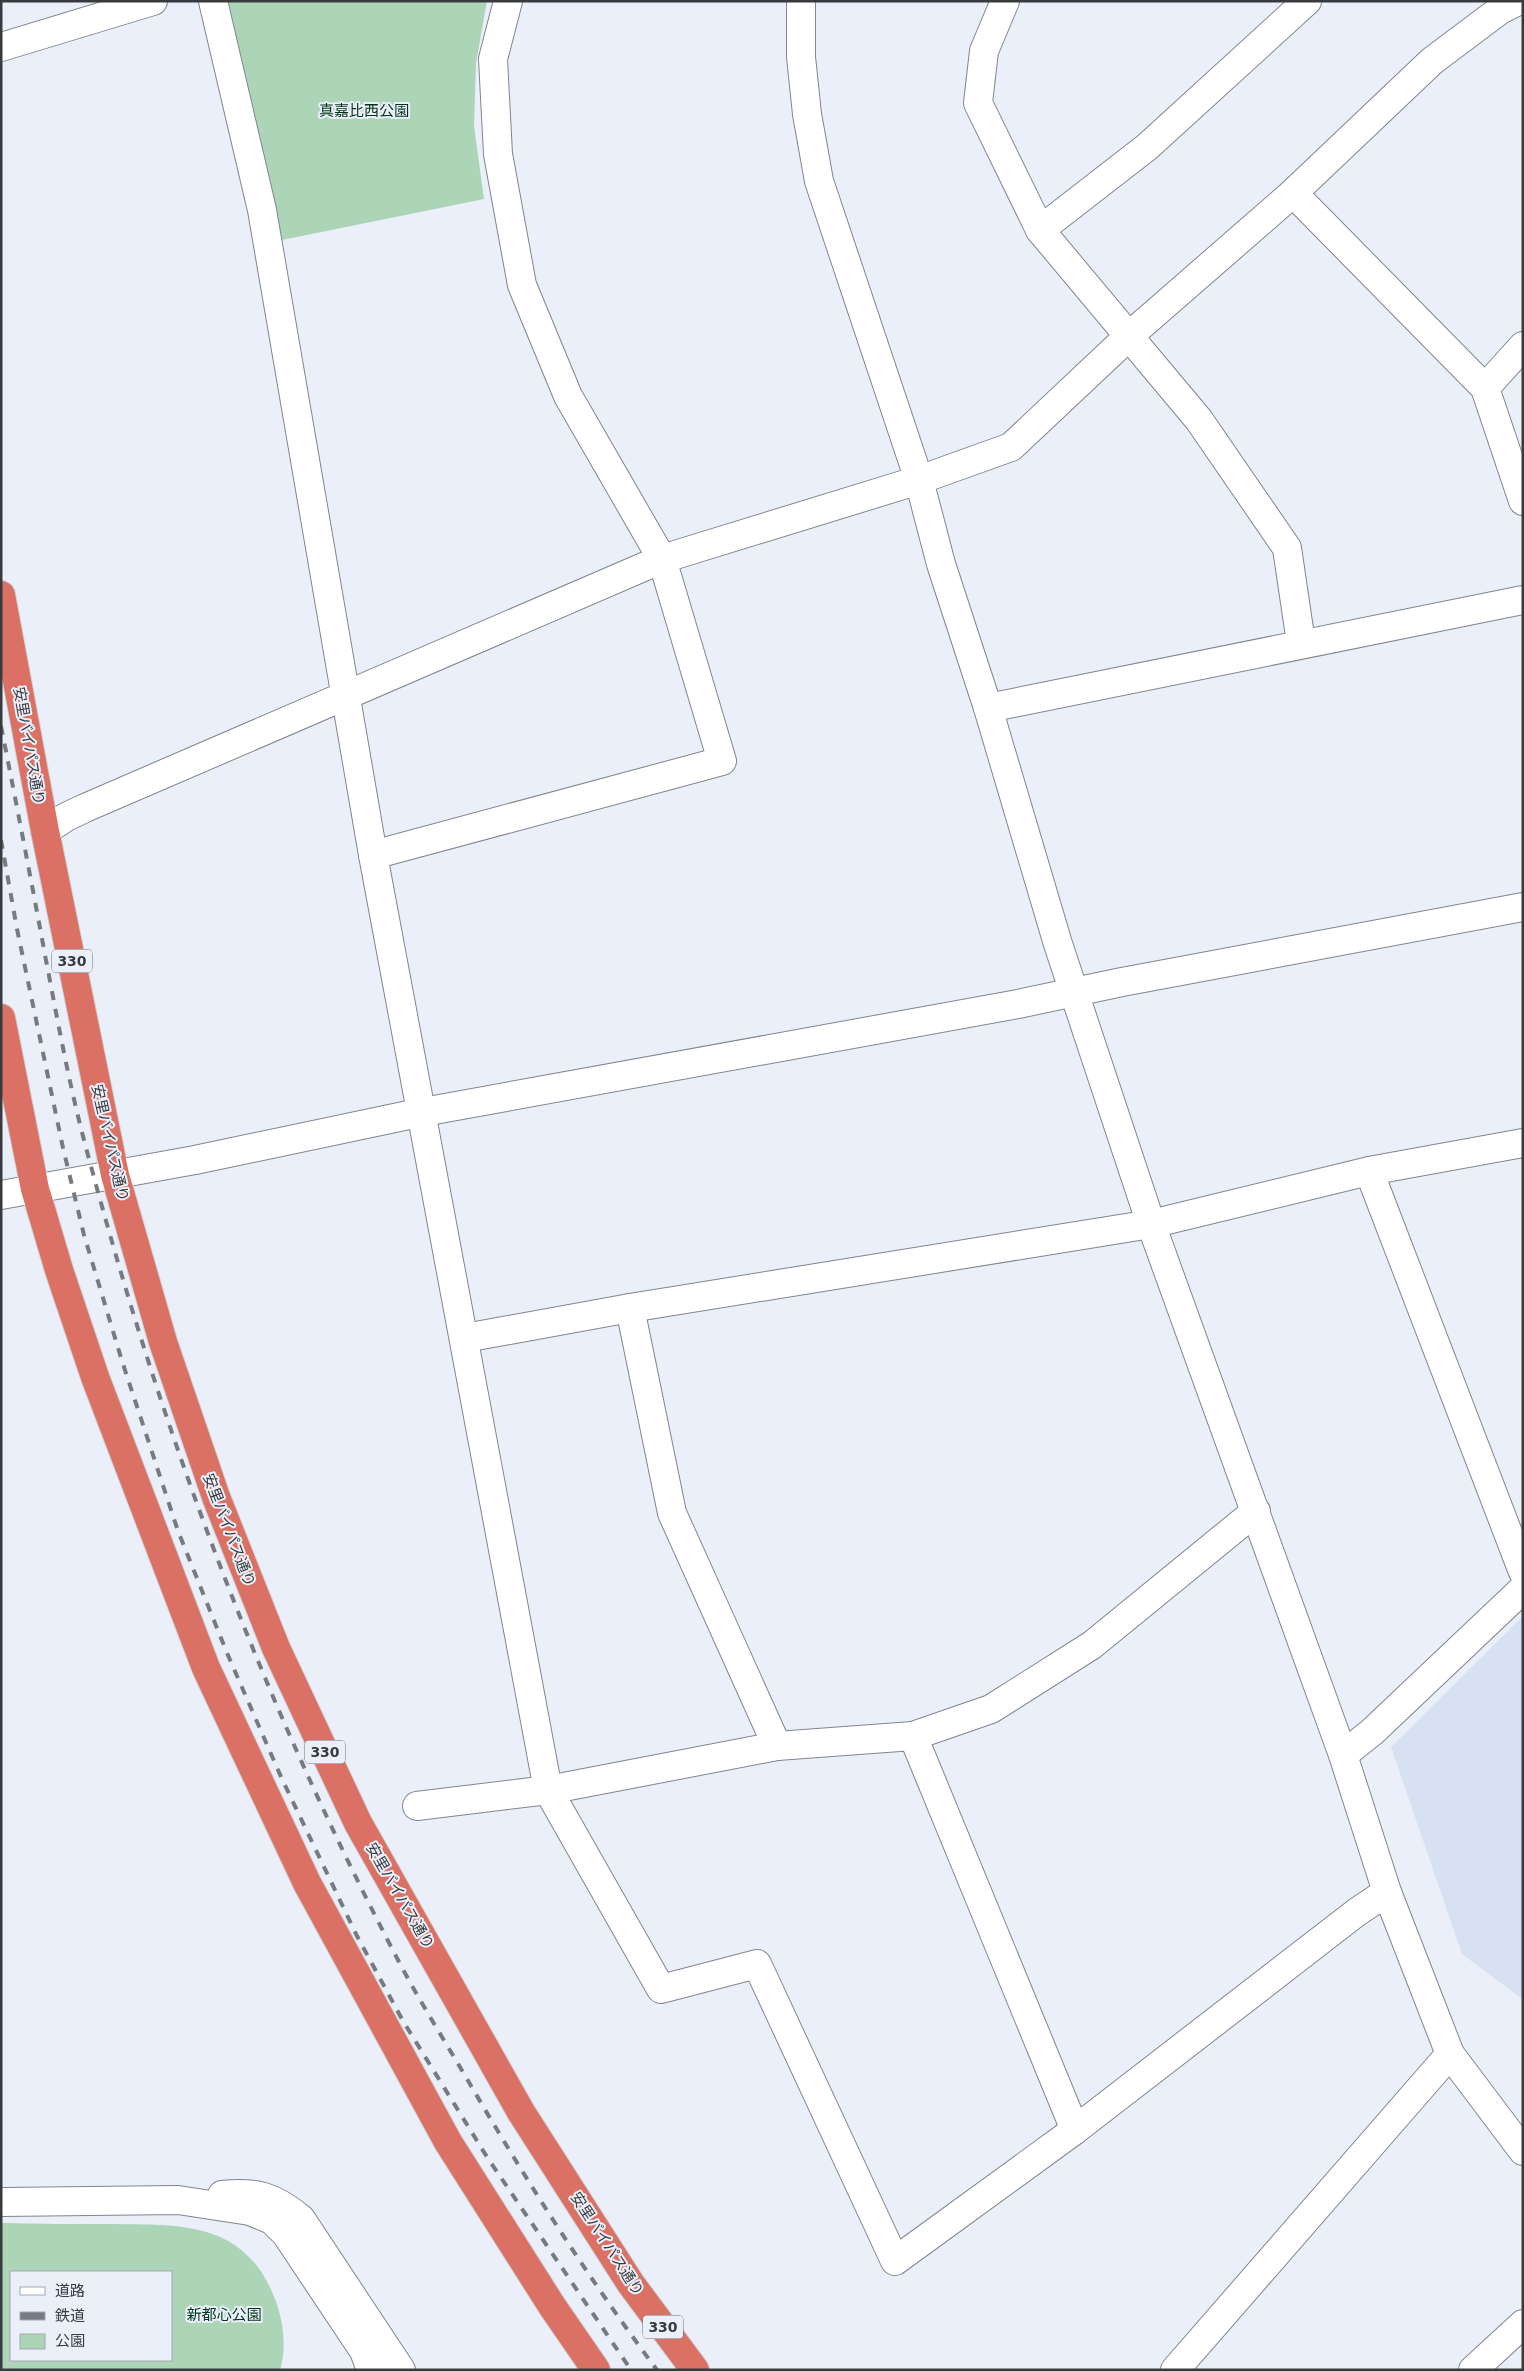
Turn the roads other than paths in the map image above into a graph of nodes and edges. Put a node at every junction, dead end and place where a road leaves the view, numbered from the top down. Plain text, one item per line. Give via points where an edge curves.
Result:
1 (153, 1) edge
2 (213, 1) edge
3 (508, 1) edge
4 (801, 1) edge
5 (1005, 1) edge
6 (1307, 1) edge
7 (1518, 1) edge
8 (1, 47) edge
9 (1293, 193) junction
10 (1040, 230) junction
11 (1130, 336) junction
12 (1523, 346) edge
13 (1486, 388) junction
14 (919, 480) junction
15 (1523, 501) edge
16 (662, 560) junction
17 (1, 595) edge
18 (1523, 600) edge
19 (1301, 643) junction
20 (347, 697) junction
21 (988, 708) junction
22 (45, 831) junction
23 (373, 855) junction
24 (1523, 907) edge
25 (1074, 993) junction
26 (1, 1018) edge
27 (423, 1112) junction
28 (1523, 1143) edge
29 (1369, 1171) junction
30 (115, 1175) junction
31 (35, 1189) junction
32 (1, 1195) edge
33 (1152, 1224) junction
34 (630, 1308) junction
35 (465, 1338) junction
36 (1256, 1511) junction
37 (1523, 1572) edge
38 (1523, 1589) edge
39 (913, 1736) junction
40 (777, 1746) junction
41 (1343, 1755) junction
42 (548, 1790) junction
43 (417, 1806) dead end
44 (1387, 1892) junction
45 (1450, 2054) junction
46 (1075, 2130) junction
47 (1523, 2151) edge
48 (178, 2200) junction
49 (1, 2202) edge
50 (1523, 2324) edge
51 (371, 2370) edge
52 (401, 2370) edge
53 (596, 2370) edge
54 (695, 2370) edge
55 (1176, 2370) edge
56 (1473, 2370) edge

1 - 8 street
2 - 20 street via 262,210
3 - 16 street via 493,59 498,154 522,285 568,396
4 - 14 street via 800,57 819,181
5 - 10 street via 984,51 978,103
6 - 10 street via 1147,147
7 - 9 street via 1500,10 1432,61
9 - 11 street
9 - 13 street
10 - 11 street
11 - 14 street via 1011,447
11 - 19 street via 1200,420 1287,548
12 - 13 street
13 - 15 street
14 - 16 street
14 - 21 street via 941,564
16 - 20 street
16 - 23 street via 722,761
17 - 22 highway, 安里バイパス通り / 330
18 - 19 street
19 - 21 street
20 - 22 street via 85,808
20 - 23 street
21 - 25 street
22 - 30 highway, 安里バイパス通り / 330
23 - 27 street
24 - 25 street
25 - 27 street
25 - 33 street
26 - 31 highway
27 - 30 street
27 - 35 street
28 - 29 street
29 - 33 street
29 - 37 street
30 - 31 street
30 - 54 highway, 安里バイパス通り / 330 via 163,1342 216,1497 276,1648 358,1823 521,2112 631,2284
31 - 32 street
31 - 53 highway via 94,1377 206,1668 306,1883 448,2142
33 - 34 street
33 - 36 street
34 - 35 street
34 - 40 street via 672,1513
35 - 42 street
36 - 39 street via 1092,1645 991,1709
36 - 41 street
38 - 41 street via 1372,1732
39 - 40 street
39 - 46 street
40 - 42 street
41 - 44 street
42 - 43 street
42 - 46 street via 661,1989 756,1964 895,2261
44 - 45 street
44 - 46 street
45 - 47 street
45 - 55 street
48 - 49 street
48 - 51 street via 250,2211 272,2220 286,2234 364,2351
48 - 52 street via 234,2193 261,2194 284,2204 301,2219
50 - 56 street

